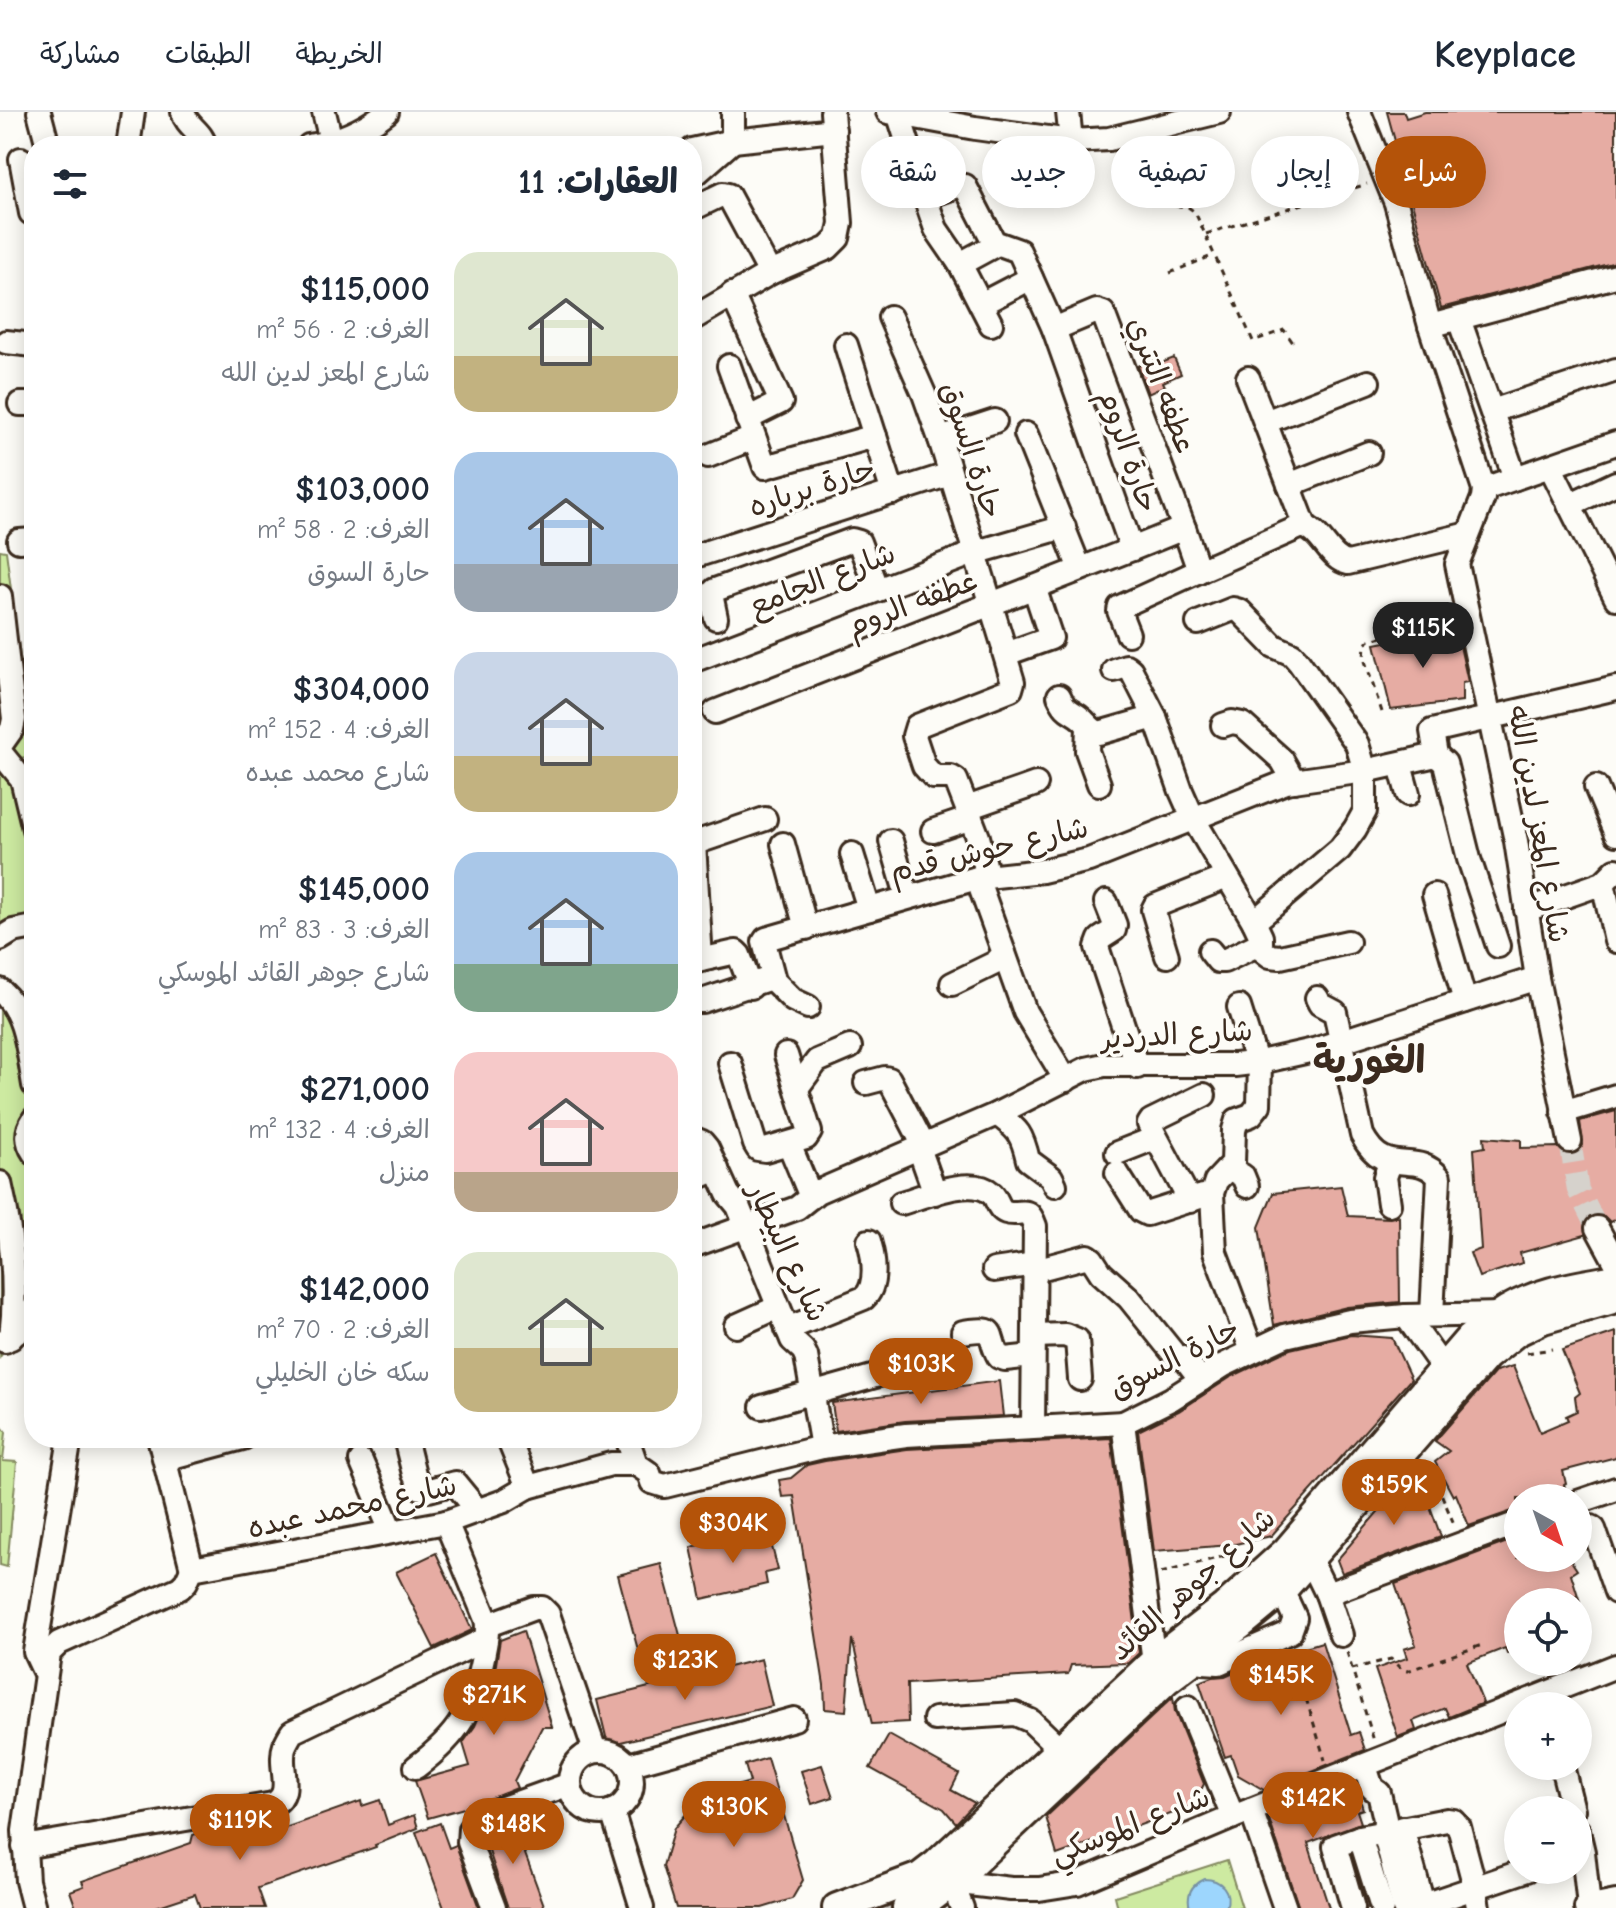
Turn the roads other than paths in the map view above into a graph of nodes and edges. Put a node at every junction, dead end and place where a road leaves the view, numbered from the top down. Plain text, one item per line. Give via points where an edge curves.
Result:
1 (39, 112) edge
2 (133, 112) edge
3 (183, 112) edge
4 (324, 112) edge
5 (387, 112) edge
6 (733, 112) edge
7 (1068, 112) edge
8 (1219, 112) edge
9 (1359, 112) edge
10 (893, 114) edge
11 (976, 120) edge
12 (1154, 120) edge
13 (833, 121) edge
14 (45, 136) edge
15 (129, 136) edge
16 (201, 136) edge
17 (321, 136) edge
18 (341, 136) edge
19 (901, 136) edge
20 (1048, 136) edge
21 (1070, 136) edge
22 (1095, 140) edge
23 (733, 141) junction
24 (702, 148) edge
25 (18, 160) edge
26 (702, 168) edge
27 (24, 184) edge
28 (966, 188) edge
29 (702, 204) edge
30 (929, 208) edge
31 (997, 244) junction
32 (960, 264) junction
33 (770, 273) junction
34 (1616, 276) edge
35 (1031, 278) junction
36 (732, 294) junction
37 (702, 313) edge
38 (890, 317) dead end
39 (1459, 319) junction
40 (1430, 326) junction
41 (1054, 329) junction
42 (6, 342) dead end
43 (24, 344) edge
44 (846, 345) dead end
45 (729, 366) dead end
46 (1616, 370) edge
47 (1248, 378) dead end
48 (1368, 382) dead end
49 (1492, 411) junction
50 (995, 421) dead end
51 (1265, 422) junction
52 (750, 428) junction
53 (1026, 434) dead end
54 (875, 436) junction
55 (940, 439) junction
56 (1616, 443) edge
57 (1369, 453) dead end
58 (708, 456) dead end
59 (1550, 466) junction
60 (950, 474) junction
61 (1515, 478) junction
62 (1616, 483) edge
63 (1289, 485) junction
64 (1484, 489) junction
65 (893, 493) junction
66 (1569, 505) junction
67 (1305, 526) junction
68 (1064, 527) junction
69 (1184, 528) junction
70 (1468, 534) junction
71 (1132, 549) junction
72 (974, 553) junction
73 (702, 554) edge
74 (1080, 569) junction
75 (1199, 571) junction
76 (1034, 587) junction
77 (877, 590) junction
78 (0, 596) edge
79 (1616, 598) edge
80 (989, 605) junction
81 (716, 618) dead end
82 (1198, 623) dead end
83 (1128, 634) dead end
84 (1004, 652) junction
85 (702, 657) edge
86 (1114, 670) dead end
87 (1616, 688) edge
88 (1059, 696) dead end
89 (715, 712) dead end
90 (1155, 717) junction
91 (1490, 719) junction
92 (1223, 725) dead end
93 (1088, 727) junction
94 (0, 746) edge
95 (0, 752) edge
96 (1436, 755) junction
97 (1400, 765) junction
98 (1365, 771) junction
99 (1294, 781) junction
100 (1036, 784) dead end
101 (1099, 784) dead end
102 (24, 787) edge
103 (1596, 787) dead end
104 (1408, 794) dead end
105 (969, 813) junction
106 (1193, 818) junction
107 (765, 819) dead end
108 (933, 831) dead end
109 (1616, 834) edge
110 (702, 841) edge
111 (891, 841) dead end
112 (783, 844) dead end
113 (852, 854) dead end
114 (982, 877) junction
115 (1227, 877) junction
116 (1610, 877) edge
117 (1434, 895) dead end
118 (907, 896) junction
119 (1106, 902) dead end
120 (869, 909) junction
121 (1526, 910) junction
122 (1254, 922) junction
123 (806, 928) junction
124 (24, 929) edge
125 (0, 939) edge
126 (1616, 941) edge
127 (1348, 942) dead end
128 (1257, 946) junction
129 (1498, 946) dead end
130 (1210, 951) dead end
131 (1004, 953) junction
132 (1167, 956) dead end
133 (702, 960) edge
134 (1537, 978) junction
135 (761, 982) junction
136 (952, 984) dead end
137 (0, 990) edge
138 (1317, 998) dead end
139 (702, 1001) edge
140 (1465, 1001) junction
141 (808, 1007) dead end
142 (1239, 1007) dead end
143 (24, 1038) edge
144 (1343, 1041) junction
145 (850, 1047) dead end
146 (786, 1055) dead end
147 (1258, 1061) junction
148 (730, 1063) dead end
149 (1137, 1067) junction
150 (1066, 1080) junction
151 (866, 1083) dead end
152 (797, 1088) junction
153 (1204, 1095) dead end
154 (1616, 1096) edge
155 (1563, 1112) junction
156 (997, 1114) junction
157 (1155, 1138) junction
158 (1570, 1141) tunnel mouth
159 (702, 1142) edge
160 (789, 1144) junction
161 (922, 1147) junction
162 (1390, 1163) junction
163 (717, 1169) junction
164 (1230, 1169) junction
165 (702, 1176) edge
166 (0, 1183) edge
167 (1055, 1185) dead end
168 (1247, 1186) dead end
169 (935, 1193) junction
170 (1212, 1193) junction
171 (811, 1197) junction
172 (1190, 1201) junction
173 (901, 1203) dead end
174 (1389, 1204) dead end
175 (747, 1228) junction
176 (1597, 1228) tunnel mouth
177 (869, 1241) dead end
178 (702, 1243) edge
179 (1616, 1263) edge
180 (1035, 1267) junction
181 (994, 1270) dead end
182 (1616, 1279) edge
183 (1616, 1298) edge
184 (778, 1307) junction
185 (1502, 1314) junction
186 (1432, 1315) junction
187 (1406, 1316) junction
188 (736, 1326) dead end
189 (24, 1327) edge
190 (787, 1329) junction
191 (963, 1332) dead end
192 (5, 1341) edge
193 (1033, 1346) junction
194 (1252, 1351) junction
195 (904, 1368) dead end
196 (1443, 1368) junction
197 (1080, 1379) dead end
198 (1201, 1380) junction
199 (818, 1392) junction
200 (762, 1407) dead end
201 (1123, 1423) junction
202 (1033, 1427) junction
203 (822, 1447) junction
204 (68, 1448) edge
205 (408, 1448) edge
206 (512, 1448) edge
207 (630, 1448) edge
208 (162, 1449) edge
209 (361, 1461) dead end
210 (636, 1464) junction
211 (528, 1487) junction
212 (1616, 1489) edge
213 (1592, 1497) edge
214 (478, 1511) junction
215 (446, 1522) junction
216 (1504, 1528) edge
217 (1592, 1528) edge
218 (391, 1531) junction
219 (1310, 1559) junction
220 (192, 1569) junction
221 (1282, 1590) junction
222 (1616, 1592) edge
223 (1327, 1594) junction
224 (487, 1632) junction
225 (1341, 1635) road end
226 (1196, 1658) junction
227 (1154, 1662) junction
228 (46, 1666) junction
229 (1616, 1666) edge
230 (1564, 1692) edge
231 (1188, 1707) dead end
232 (1504, 1716) edge
233 (794, 1719) dead end
234 (935, 1719) dead end
235 (1060, 1749) junction
236 (595, 1751) junction
237 (1372, 1763) junction
238 (628, 1765) junction
239 (416, 1767) dead end
240 (570, 1784) junction
241 (612, 1811) junction
242 (1242, 1814) junction
243 (1393, 1830) junction
244 (1360, 1837) junction
245 (24, 1847) junction
246 (1504, 1882) edge
247 (1584, 1884) edge
248 (957, 1895) edge
249 (1476, 1897) edge
250 (1010, 1899) edge
251 (1616, 1902) edge
252 (1417, 1907) edge
253 (34, 1908) edge
254 (494, 1908) edge
255 (642, 1908) edge
256 (837, 1908) edge
257 (907, 1908) tunnel mouth
258 (1285, 1908) edge
259 (1353, 1908) edge
260 (1382, 1908) edge
261 (1587, 1908) edge

1 - 14 street
2 - 15 street
3 - 16 street
4 - 17 street
5 - 18 street
6 - 23 street
7 - 21 street
8 - 12 street
9 - 40 street via 1396,203
10 - 11 street
10 - 19 street
11 - 20 street
12 - 22 street
13 - 23 street
13 - 33 street via 838,238 828,248
23 - 24 street
23 - 26 street
25 - 27 street
28 - 31 street, حارة الروم
29 - 33 street via 728,195
30 - 32 street
31 - 32 street
31 - 35 street, حارة الروم via 1019,251
32 - 35 street via 986,314
33 - 36 street
34 - 39 street
35 - 41 street, حارة الروم
36 - 37 street
36 - 52 street via 781,402
38 - 55 street, حارة السوق
39 - 40 street
39 - 49 street
40 - 64 street
41 - 69 street, عطفه التتري via 1103,313
41 - 71 street, حارة الروم
42 - 43 street
44 - 54 street
45 - 52 street
46 - 49 street
47 - 51 street
48 - 51 street
49 - 61 street
50 - 55 street
51 - 63 street
52 - 54 street via 762,465 768,468
52 - 58 street
53 - 68 street
54 - 65 street
55 - 60 street, حارة السوق
56 - 59 street
57 - 63 street
59 - 61 street
59 - 66 street
60 - 65 street, حارة برباره
60 - 72 street, حارة السوق
61 - 64 street
62 - 66 street
63 - 67 street
64 - 70 street, شارع المعز لدين الله
65 - 73 street, حارة برباره
66 - 79 street
67 - 70 street via 1348,563
67 - 75 street
68 - 72 street, شارع الجامع
68 - 74 street
69 - 71 street, حارة الروم
69 - 75 street, حارة الروم
70 - 91 street, شارع المعز لدين الله via 1457,564
71 - 74 street, عطفه الروم
72 - 77 street, شارع الجامع
72 - 80 street, حارة السوق
74 - 76 street, عطفه الروم
75 - 83 street via 1124,604 1119,611
76 - 80 street, عطفه الروم
76 - 84 street via 1051,638
77 - 81 street via 859,542 852,540 715,590 711,594
77 - 85 street, شارع الجامع
78 - 94 street via 14,719
80 - 84 street, حارة السوق
80 - 89 street, عطفه الروم
82 - 98 street via 1240,611 1274,646 1292,654 1357,744
84 - 105 street, حارة السوق via 1011,689 914,730 928,772 956,780
86 - 90 street via 1131,670
87 - 91 street
88 - 93 street via 1068,712
90 - 93 street via 1099,733
90 - 106 street
91 - 96 street via 1432,731
91 - 121 street, شارع المعز لدين الله
92 - 99 street via 1242,724 1282,760
93 - 101 street via 1087,751
95 - 102 street
96 - 97 street, شارع حوش قدم
96 - 129 street via 1445,763
97 - 98 street, شارع حوش قدم
97 - 104 street
98 - 99 street, شارع حوش قدم
98 - 122 street via 1365,811 1355,829 1340,849
99 - 106 street, شارع حوش قدم
100 - 105 street
103 - 109 street
105 - 108 street
105 - 114 street
106 - 114 street, شارع حوش قدم via 1089,860
106 - 115 street
107 - 110 street
111 - 118 street
112 - 123 street
113 - 120 street
114 - 118 street, شارع حوش قدم
114 - 131 street
115 - 122 street
115 - 132 street via 1155,906
116 - 121 street
116 - 126 street
117 - 140 street
118 - 120 street, شارع حوش قدم
119 - 149 street via 1114,930 1097,947
120 - 123 street, شارع حوش قدم
121 - 134 street, شارع المعز لدين الله
122 - 128 street via 1262,941
123 - 135 street, شارع حوش قدم via 764,940 773,976
124 - 125 street
127 - 128 street via 1280,957
128 - 130 street via 1224,961
131 - 136 street
131 - 150 street via 1025,1012
133 - 135 street via 736,952
134 - 140 street, شارع الدردير
134 - 155 street, شارع المعز لدين الله
135 - 139 street
135 - 141 street
137 - 143 street via 19,1014
138 - 144 street via 1335,1012
140 - 144 street, شارع الدردير
142 - 147 street
144 - 147 street, شارع الدردير
144 - 162 street via 1362,1135 1377,1156
145 - 152 street via 817,1061
146 - 152 street
147 - 149 street, شارع الدردير
147 - 164 street via 1259,1105 1235,1124
148 - 160 street via 758,1149
149 - 150 street, شارع الدردير via 1104,1065
150 - 156 street, شارع الدردير
151 - 161 street via 889,1079
152 - 160 street via 810,1132
153 - 157 street via 1151,1121
154 - 155 street
155 - 158 street, شارع المعز لدين الله
156 - 161 street, شارع الدردير
156 - 167 street via 1015,1127 1028,1160
157 - 172 street
157 - 172 street via 1117,1163 1141,1211 1147,1214
159 - 163 street, شارع البيطار
160 - 171 street
161 - 169 street
161 - 171 street, شارع الدردير
162 - 174 street via 1385,1177
162 - 186 street via 1424,1164 1439,1177
163 - 165 street
163 - 175 street, شارع البيطار
164 - 168 street via 1243,1176
164 - 170 street
166 - 192 street via 13,1286
169 - 173 street
169 - 180 street via 972,1184 991,1192 1002,1210 1032,1216
170 - 172 street
170 - 194 street via 1215,1252
171 - 175 street, شارع الدردير
175 - 178 street, شارع الدردير
175 - 184 street, شارع البيطار
176 - 179 street
177 - 190 street via 869,1293
180 - 181 street
180 - 193 street
180 - 198 street via 1088,1256
182 - 185 main road, شارع جوهر القائد via 1561,1289
183 - 219 main road, شارع جوهر القائد via 1571,1309 1516,1332 1486,1356
184 - 188 street
184 - 190 street, شارع البيطار
185 - 186 street, حارة السوق
185 - 196 main road, شارع جوهر القائد
186 - 187 street, حارة السوق
187 - 194 street, حارة السوق via 1350,1321 1285,1336
187 - 196 street
189 - 192 street
190 - 199 street, شارع البيطار via 803,1350
191 - 193 street via 989,1331 999,1357 1005,1359
193 - 197 street via 1065,1335 1077,1340
193 - 202 street
194 - 198 street, حارة السوق
195 - 199 street
196 - 227 main road, شارع جوهر القائد via 1286,1552
198 - 201 street, حارة السوق
199 - 200 street
199 - 203 street, شارع البيطار
201 - 202 street, حارة السوق
201 - 227 street
202 - 203 street, حارة السوق via 906,1435
203 - 210 street via 665,1486 652,1482
204 - 228 street via 35,1652
205 - 214 street via 421,1488 455,1483
206 - 211 street
207 - 210 street
208 - 220 street
209 - 218 street
210 - 211 street, شارع محمد عبده via 611,1464
211 - 214 street, شارع محمد عبده
212 - 213 street
214 - 215 street, شارع محمد عبده
215 - 218 street, شارع محمد عبده
215 - 224 street
216 - 223 street
217 - 222 street
218 - 220 street, شارع محمد عبده
219 - 221 main road, شارع جوهر القائد
219 - 223 street
220 - 228 street via 180,1588 59,1643
221 - 226 main road, شارع جوهر القائد
221 - 226 street via 1295,1623 1287,1635 1219,1663
223 - 225 street
224 - 236 street via 534,1608 548,1614
224 - 239 street via 470,1705 445,1745
224 - 245 street via 292,1732 282,1758 284,1795 273,1804
226 - 248 main road, شارع جوهر القائد via 1145,1698
227 - 235 main road, شارع جوهر القائد
228 - 245 street
229 - 230 street, شارع الموسكي
231 - 242 street
232 - 237 street, شارع الموسكي
233 - 238 street
234 - 235 street via 1024,1716
235 - 256 main road, شارع جوهر القائد via 920,1877
236 - 238 street via 608,1751
236 - 240 street via 576,1763
237 - 242 street, شارع الموسكي
237 - 243 street via 1372,1788 1379,1793
238 - 241 street via 631,1792
240 - 241 street via 584,1808
240 - 254 street via 486,1814 470,1829 469,1842
241 - 255 street
242 - 250 street, شارع الموسكي via 1077,1883
242 - 258 street
243 - 244 street
243 - 249 street via 1454,1821
243 - 252 street
244 - 259 street via 1335,1846
244 - 260 street
245 - 253 street
246 - 249 street
247 - 261 street
248 - 250 street, شارع الموسكي
248 - 257 main road, شارع جوهر القائد via 932,1897
249 - 252 street
251 - 261 street

